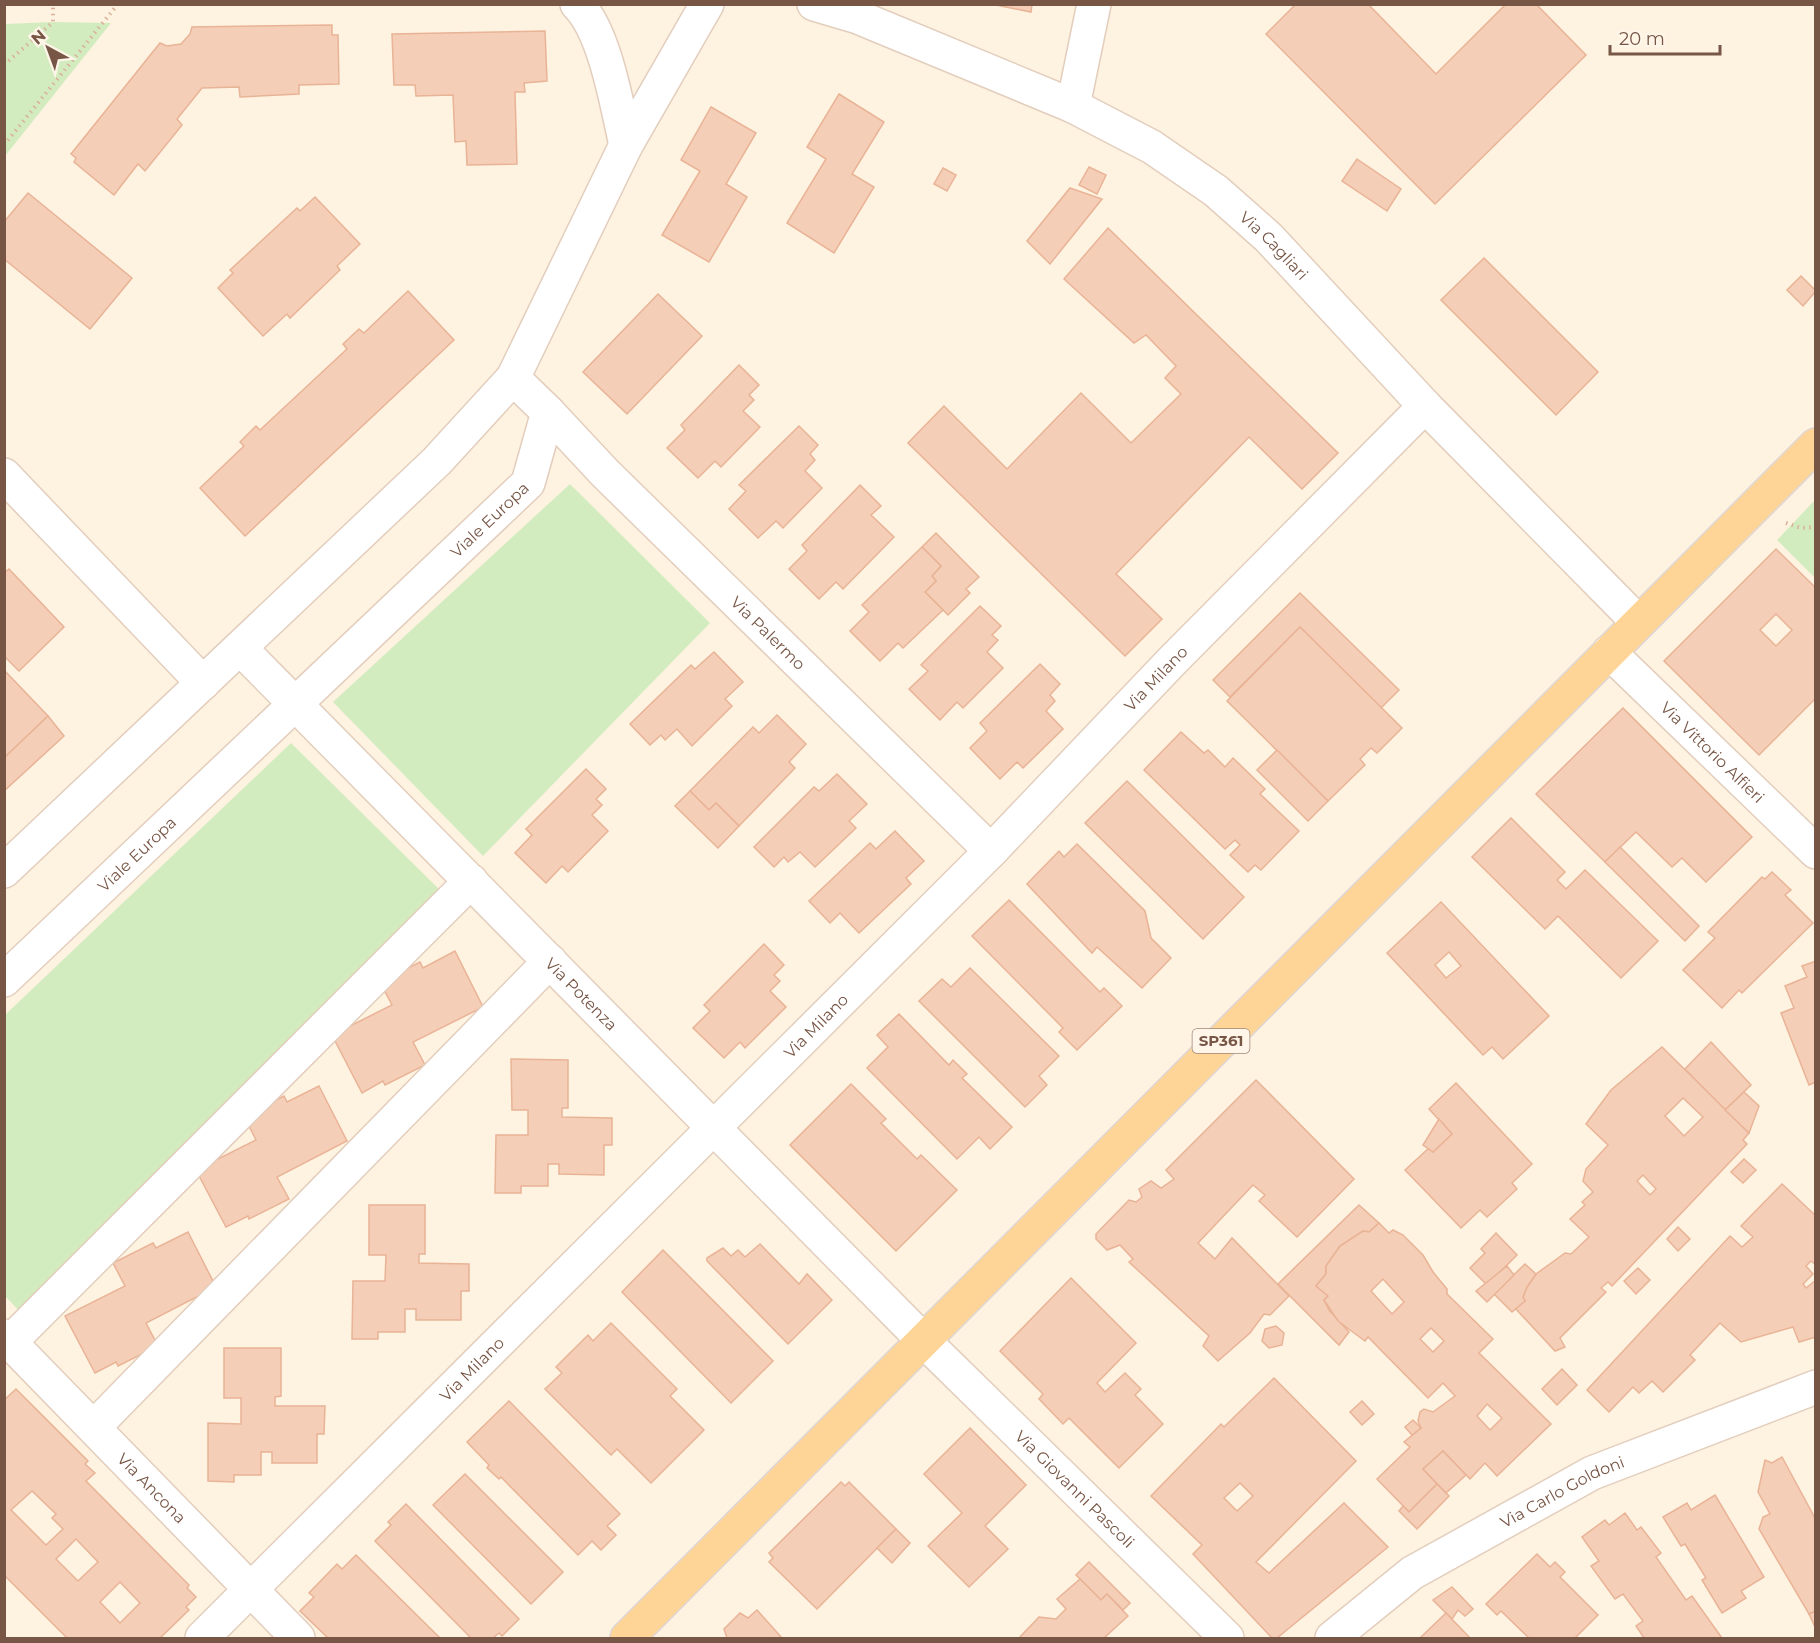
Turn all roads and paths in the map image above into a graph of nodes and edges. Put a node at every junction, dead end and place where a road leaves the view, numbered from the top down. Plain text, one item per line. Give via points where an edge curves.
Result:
1 (53, 4) edge
2 (118, 4) edge
3 (577, 4) edge
4 (707, 4) edge
5 (814, 4) edge
6 (1094, 4) edge
7 (4, 65) edge
8 (1073, 106) junction
9 (626, 144) junction
10 (4, 145) edge
11 (513, 378) junction
12 (1425, 406) junction
13 (548, 412) junction
14 (1815, 445) edge
15 (4, 475) edge
16 (1777, 519) dead end
17 (1815, 527) edge
18 (1638, 622) junction
19 (240, 648) junction
20 (1609, 652) junction
21 (203, 683) junction
22 (296, 704) junction
23 (991, 851) junction
24 (1815, 852) edge
25 (4, 871) edge
26 (471, 881) junction
27 (550, 961) junction
28 (4, 980) edge
29 (713, 1126) junction
30 (7, 1339) edge
31 (923, 1340) junction
32 (1815, 1387) edge
33 (94, 1427) junction
34 (250, 1589) junction
35 (202, 1638) edge
36 (298, 1638) edge
37 (627, 1638) edge
38 (1227, 1638) edge
39 (1332, 1638) edge

1 - 7 path via 53,22
2 - 10 path
3 - 9 street via 598,36
4 - 9 street
5 - 8 street, Via Cagliari via 858,17
6 - 8 street
8 - 12 street, Via Cagliari via 1152,147 1216,191 1269,238
9 - 11 street
11 - 13 street
11 - 19 street via 436,461
12 - 18 street, Via Cagliari
12 - 23 street, Via Milano via 1173,660
13 - 22 street, Viale Europa via 528,483
13 - 23 street, Via Palermo via 605,473
14 - 18 main road, SP361
15 - 21 street
16 - 17 path via 1801,528
18 - 20 main road, SP361
19 - 21 street
19 - 22 street, Via Potenza
20 - 24 street, Via Vittorio Alfieri
20 - 31 main road, SP361
21 - 25 street
22 - 26 street, Via Potenza
22 - 28 street, Viale Europa
23 - 29 street, Via Milano
26 - 27 street, Via Potenza
26 - 30 street
27 - 29 street, Via Potenza
27 - 33 street
29 - 31 street, Via Potenza
29 - 34 street, Via Milano
30 - 33 street, Via Ancona
31 - 37 main road, SP361
31 - 38 street, Via Giovanni Pascoli
32 - 39 street, Via Carlo Goldoni via 1592,1473 1412,1573
33 - 34 street, Via Ancona
34 - 35 street, Via Milano
34 - 36 street, Via Ancona

